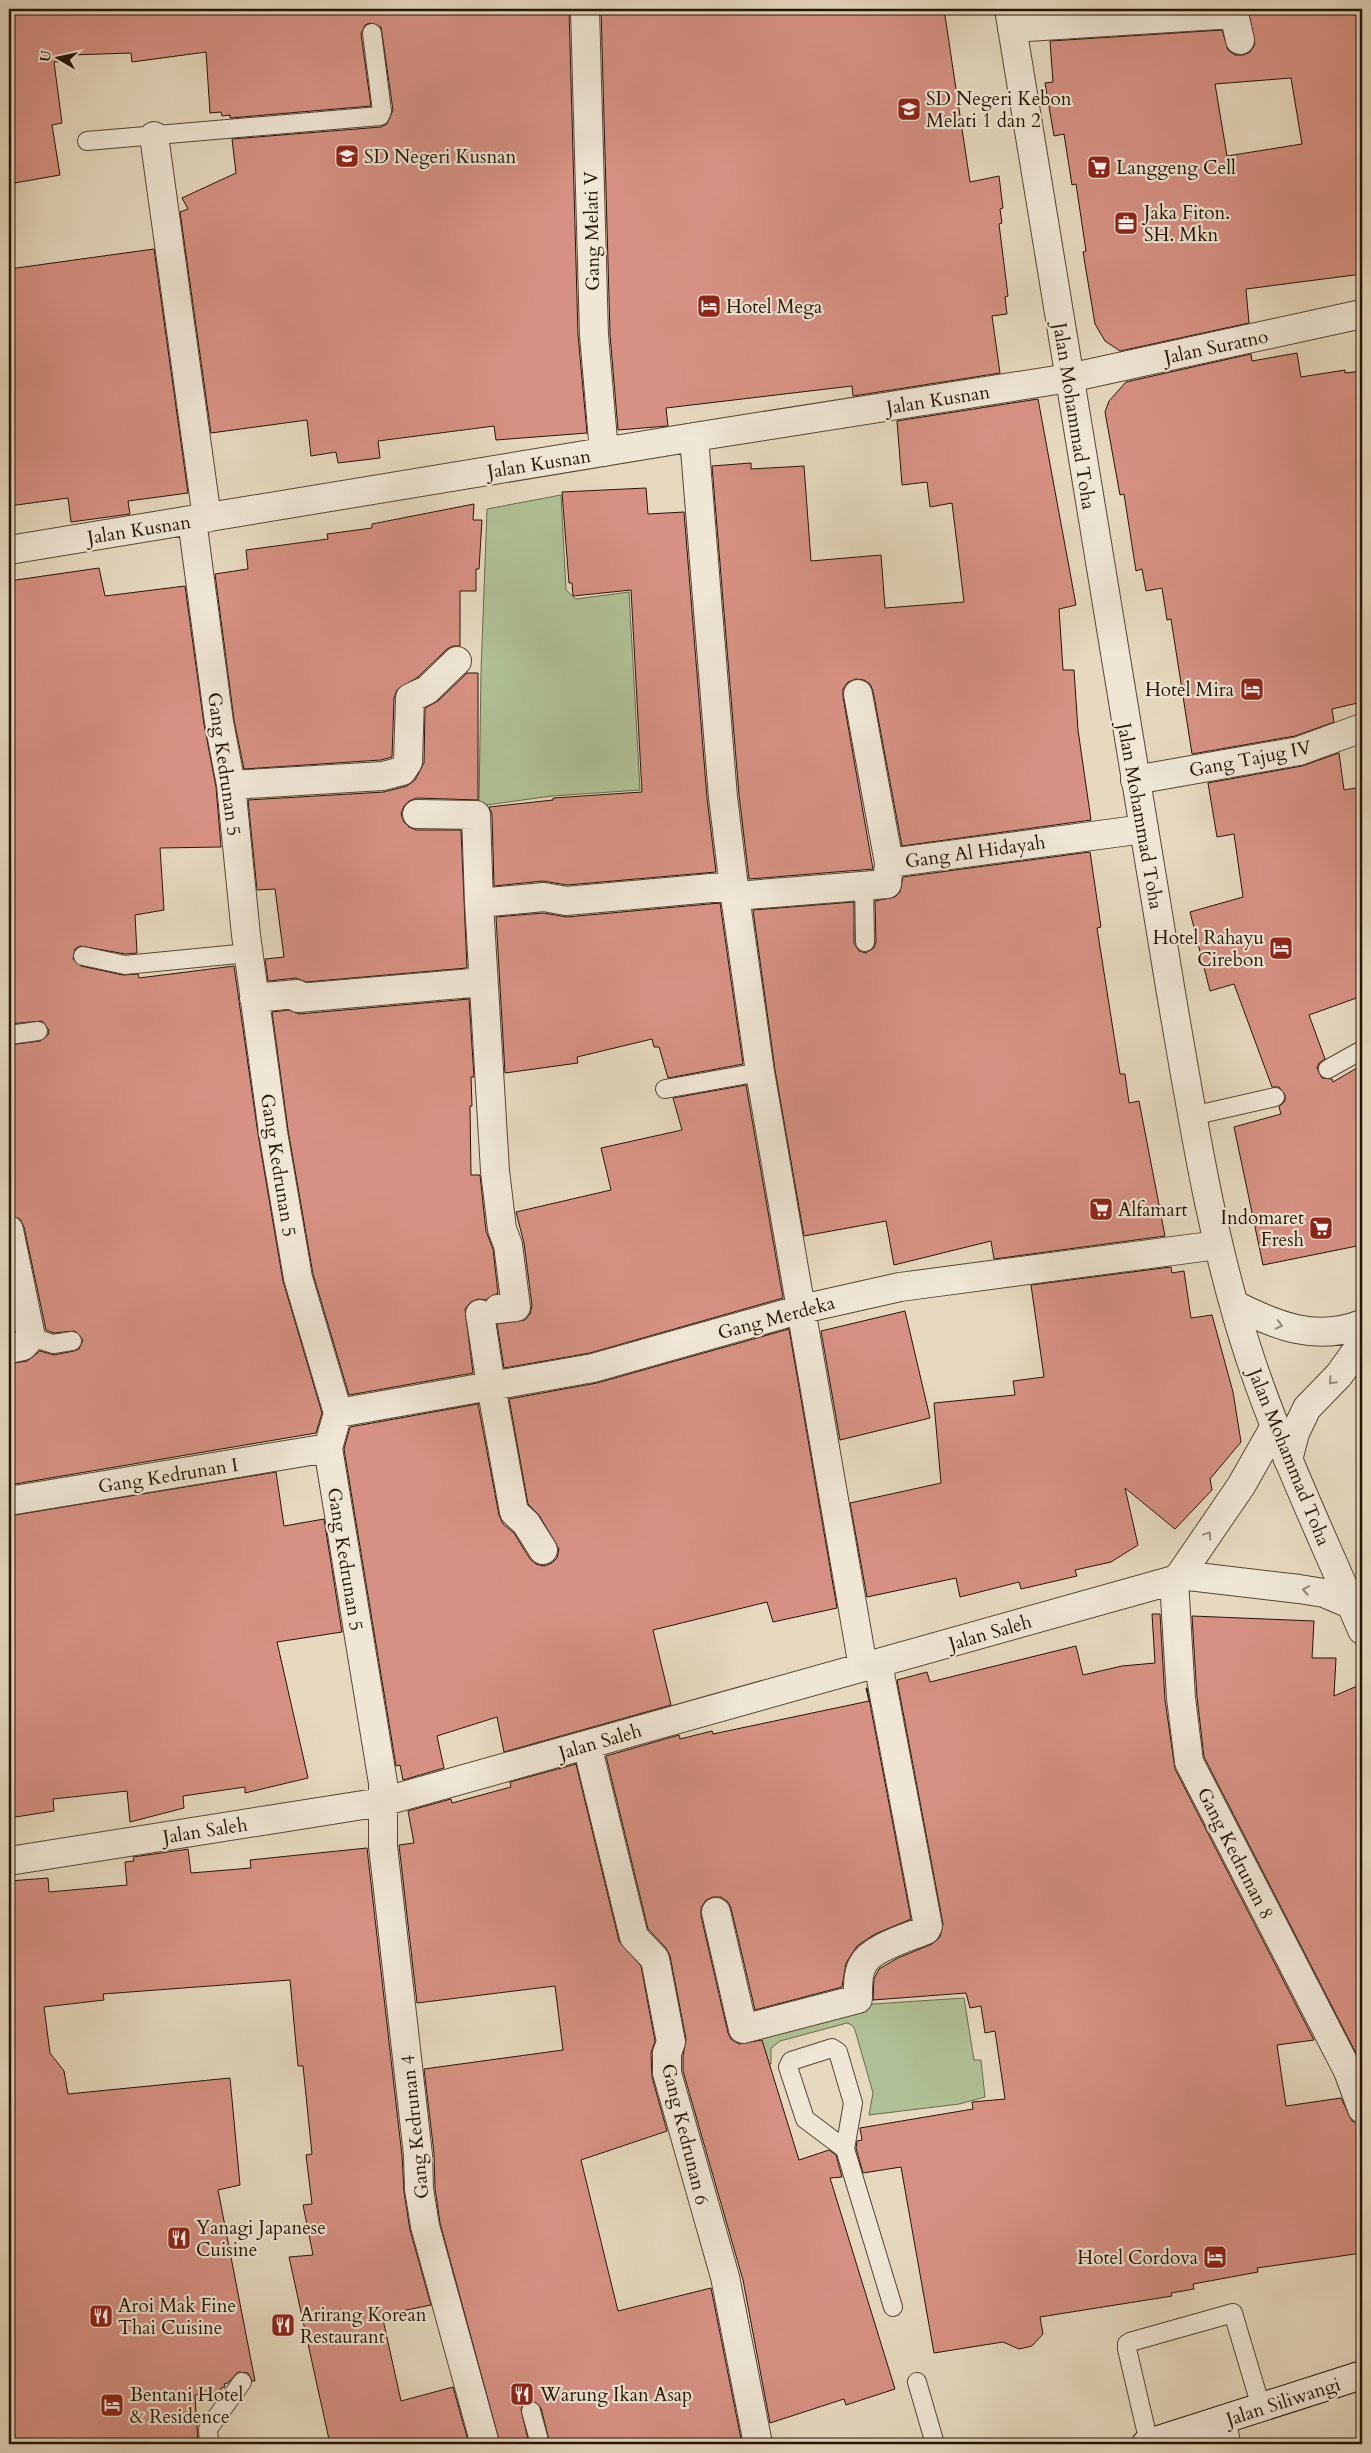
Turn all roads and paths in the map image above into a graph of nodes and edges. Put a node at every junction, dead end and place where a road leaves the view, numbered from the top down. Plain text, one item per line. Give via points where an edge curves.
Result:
1 (585, 9) edge
2 (1011, 18) edge
3 (372, 33) dead end
4 (1240, 40) dead end
5 (154, 136) junction
6 (87, 141) dead end
7 (1362, 314) edge
8 (1069, 378) junction
9 (694, 437) junction
10 (604, 452) junction
11 (199, 519) junction
12 (9, 550) edge
13 (457, 662) dead end
14 (858, 694) dead end
15 (1362, 728) edge
16 (1135, 780) junction
17 (231, 785) junction
18 (417, 814) dead end
19 (1144, 829) junction
20 (889, 863) junction
21 (864, 885) junction
22 (734, 891) junction
23 (479, 903) junction
24 (865, 942) dead end
25 (248, 953) junction
26 (84, 956) dead end
27 (483, 982) junction
28 (254, 998) junction
29 (38, 1031) dead end
30 (9, 1035) edge
31 (1362, 1050) edge
32 (1328, 1069) dead end
33 (760, 1072) junction
34 (665, 1088) dead end
35 (1275, 1097) dead end
36 (1192, 1116) junction
37 (9, 1230) edge
38 (1218, 1245) junction
39 (1235, 1304) junction
40 (802, 1309) junction
41 (1362, 1324) edge
42 (72, 1341) dead end
43 (20, 1343) edge
44 (1362, 1343) edge
45 (490, 1386) junction
46 (338, 1413) junction
47 (1274, 1428) junction
48 (328, 1448) junction
49 (1288, 1460) junction
50 (9, 1501) edge
51 (543, 1550) dead end
52 (1177, 1577) junction
53 (1352, 1605) junction
54 (1362, 1630) edge
55 (871, 1665) junction
56 (587, 1745) junction
57 (382, 1802) junction
58 (9, 1861) edge
59 (716, 1912) dead end
60 (1362, 2109) edge
61 (845, 2149) junction
62 (893, 2307) dead end
63 (1362, 2375) edge
64 (242, 2382) dead end
65 (917, 2382) dead end
66 (1261, 2407) junction
67 (531, 2411) dead end
68 (1224, 2432) edge
69 (209, 2444) edge
70 (485, 2444) edge
71 (540, 2444) edge
72 (758, 2444) edge
73 (935, 2444) edge
74 (1148, 2444) edge

1 - 10 street, Gang Melati V via 594,335
2 - 4 street via 1234,14
2 - 8 street, Jalan Mohammad Toha
3 - 5 lane via 380,116
5 - 6 lane
5 - 11 street, Gang Kedrunan 5
7 - 8 street, Jalan Suratno
8 - 9 street, Jalan Kusnan
8 - 16 street, Jalan Mohammad Toha
9 - 10 street, Jalan Kusnan
9 - 22 street via 723,797
10 - 11 street, Jalan Kusnan
11 - 12 street, Jalan Kusnan
11 - 17 street, Gang Kedrunan 5 via 218,722
13 - 17 street via 427,690 410,698 408,762 402,771 383,776
14 - 20 street
15 - 16 street, Gang Tajug IV via 1299,751
16 - 19 street, Jalan Mohammad Toha
17 - 25 street, Gang Kedrunan 5
18 - 23 street via 476,815
19 - 20 street, Gang Al Hidayah
19 - 36 street, Jalan Mohammad Toha
20 - 21 street, Gang Al Hidayah via 888,884
21 - 22 street, Gang Al Hidayah
21 - 24 lane
22 - 23 street, Gang Al Hidayah
22 - 33 street
23 - 27 street
25 - 26 lane via 125,965
25 - 28 street, Gang Kedrunan 5
27 - 28 street via 298,998 297,994
27 - 45 street via 495,1171 516,1307 489,1312
28 - 46 street, Gang Kedrunan 5 via 298,1278
29 - 30 lane
31 - 32 lane
33 - 34 lane
33 - 40 street
35 - 36 lane
36 - 38 street, Jalan Mohammad Toha
37 - 43 street
38 - 39 street, Jalan Mohammad Toha
38 - 40 street, Gang Merdeka via 900,1287
39 -> 41 street via 1271,1323 1309,1332 1347,1330
39 - 47 street, Jalan Mohammad Toha
40 - 45 street, Gang Merdeka via 593,1368
40 - 55 street
42 - 43 lane
44 -> 49 street via 1307,1408 1295,1433
45 - 46 street, Gang Merdeka
45 - 51 street via 514,1512 526,1523
46 - 48 street, Gang Kedrunan 5
47 - 49 street, Jalan Mohammad Toha
52 -> 47 street via 1241,1486
48 - 50 street, Gang Kedrunan I
48 - 57 street, Gang Kedrunan 5 via 383,1783
49 - 53 street, Jalan Mohammad Toha
53 -> 52 street, Jalan Saleh via 1324,1593
52 - 55 street, Jalan Saleh
52 - 60 street, Gang Kedrunan 8 via 1181,1698 1189,1762 1348,2071
53 - 54 street, Jalan Mohammad Toha
55 - 56 street, Jalan Saleh
55 - 59 street via 914,1844 928,1926 926,1930 870,1954 862,1964 858,1999 743,2029
56 - 57 street, Jalan Saleh
56 - 72 street, Gang Kedrunan 6 via 634,1937 655,1959 672,2042 667,2053 667,2073 725,2277
57 - 58 street, Jalan Saleh
57 - 70 street, Gang Kedrunan 4 via 383,1846 425,2226
61 - 61 lane via 805,2119 788,2068 792,2061 832,2048 838,2052 853,2103
61 - 62 lane
63 - 66 street, Jalan Siliwangi
64 - 69 lane via 208,2429
65 - 73 lane
66 - 68 street, Jalan Siliwangi
66 - 74 lane via 1233,2313 1130,2342 1127,2349
67 - 71 lane
68 - 74 street, Jalan Siliwangi

